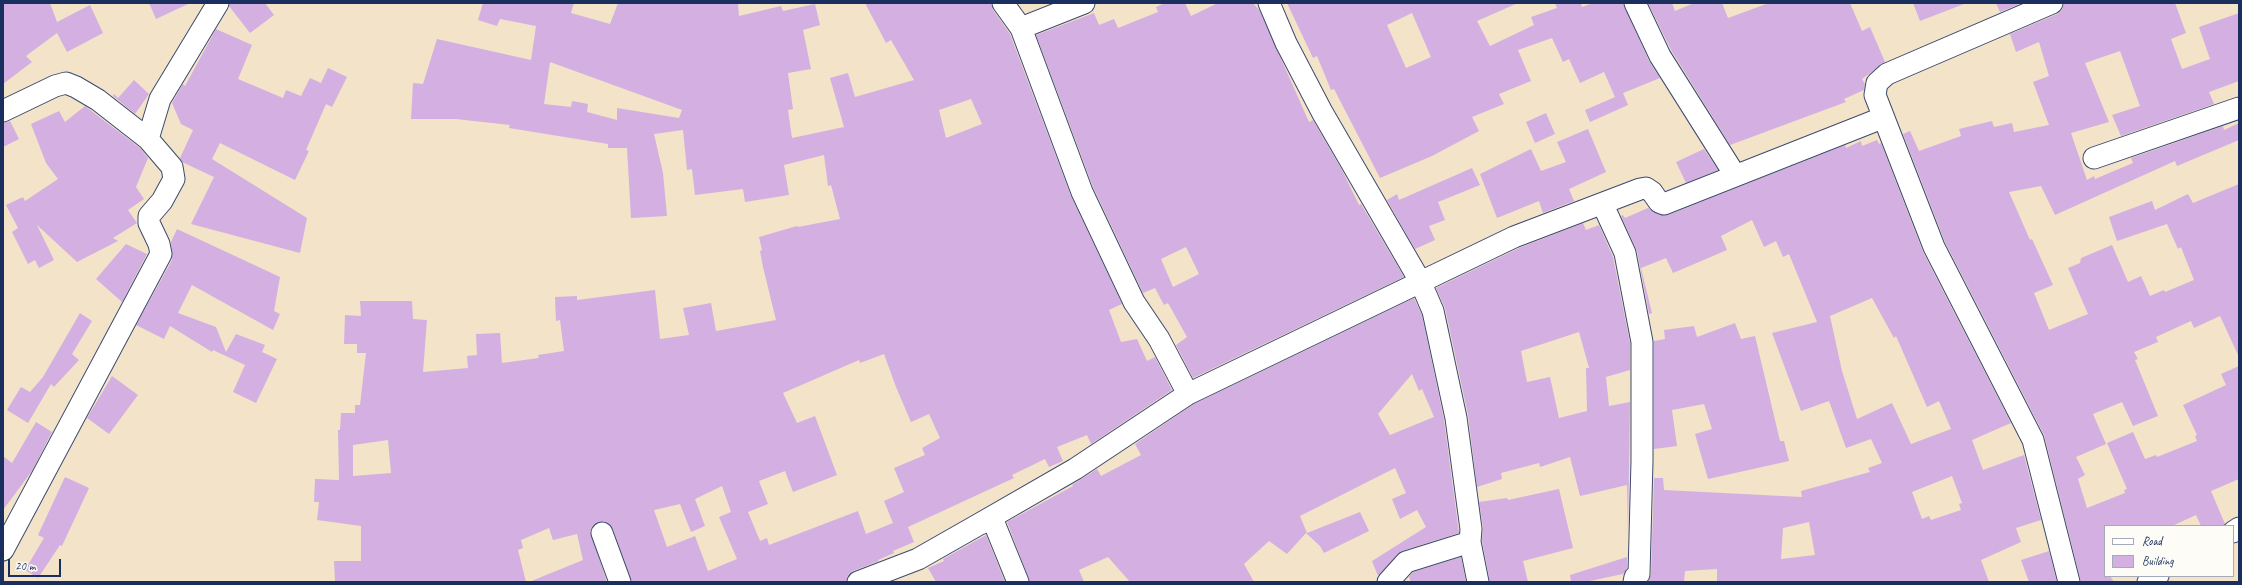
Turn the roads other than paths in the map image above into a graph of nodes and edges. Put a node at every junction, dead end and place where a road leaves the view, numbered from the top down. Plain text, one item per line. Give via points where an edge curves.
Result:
1 (218, 3) edge
2 (1003, 3) edge
3 (1084, 3) edge
4 (1269, 3) edge
5 (1635, 3) edge
6 (2052, 3) edge
7 (1021, 28) junction
8 (2239, 108) edge
9 (3, 111) edge
10 (1882, 118) junction
11 (148, 140) junction
12 (2094, 158) dead end
13 (1735, 175) junction
14 (1603, 205) junction
15 (1420, 281) junction
16 (1188, 394) junction
17 (976, 526) junction
18 (602, 533) dead end
19 (1470, 542) junction
20 (3, 550) edge
21 (620, 582) edge
22 (858, 582) edge
23 (1018, 582) edge
24 (1388, 582) edge
25 (1478, 582) edge
26 (1634, 582) edge
27 (2069, 582) edge

1 - 11 street via 160,99
2 - 7 street
3 - 7 street
4 - 15 street via 1286,43 1322,112
5 - 13 street via 1660,56
6 - 10 street via 1887,74 1877,83 1875,95
7 - 16 street via 1082,192 1134,302 1159,339
8 - 12 street
9 - 11 street via 66,83 98,100
10 - 13 street
10 - 27 street via 1934,247 2033,440
11 - 20 street via 172,167 174,179 162,201 149,216 149,223 161,254
13 - 14 street via 1664,204 1646,188
14 - 15 street via 1514,237
14 - 26 street via 1625,253 1642,342 1639,574
15 - 16 street
15 - 19 street via 1433,311 1456,418 1471,530
16 - 17 street via 1081,465
17 - 22 street via 918,559
17 - 23 street via 992,518
18 - 21 street
19 - 24 street via 1406,562
19 - 25 street

